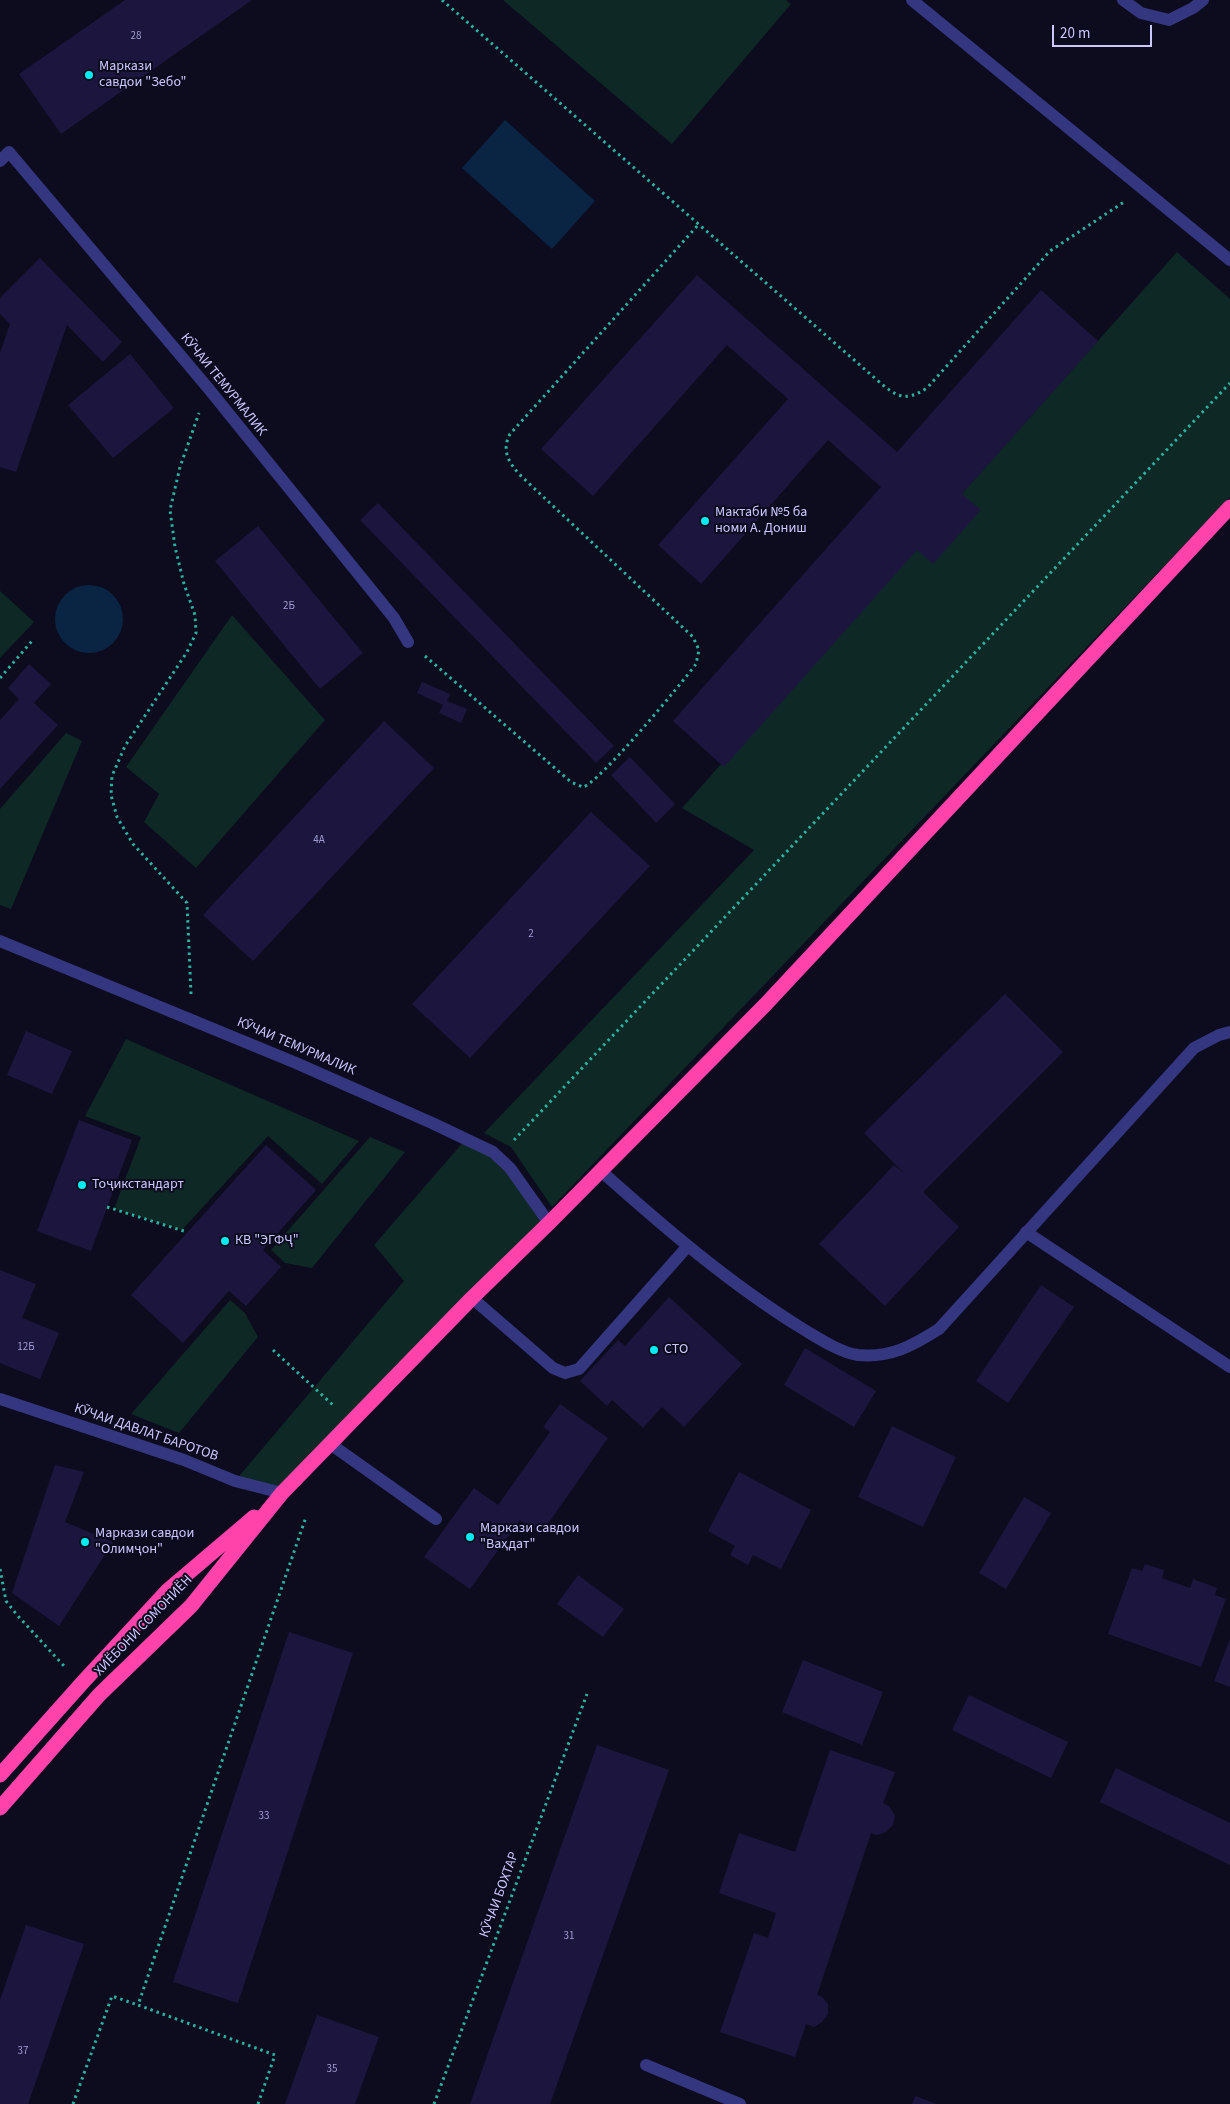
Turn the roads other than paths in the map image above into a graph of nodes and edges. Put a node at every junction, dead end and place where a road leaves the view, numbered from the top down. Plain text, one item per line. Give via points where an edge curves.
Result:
1 (912, 0) edge
2 (1124, 0) edge
3 (1203, 0) edge
4 (0, 161) edge
5 (1230, 260) edge
6 (1230, 507) edge
7 (408, 642) road end
8 (0, 942) edge
9 (1230, 1032) edge
10 (601, 1171) junction
11 (549, 1224) junction
12 (1026, 1232) junction
13 (687, 1247) junction
14 (472, 1298) junction
15 (1230, 1367) edge
16 (0, 1399) edge
17 (329, 1443) junction
18 (282, 1493) junction
19 (436, 1519) dead end
20 (0, 1775) edge
21 (0, 1808) edge
22 (646, 2065) dead end
23 (740, 2104) edge

1 - 5 street
2 - 3 street via 1141,13 1169,20
4 - 7 street, КӮЧАИ ТЕМУРМАЛИК via 9,152 208,388 394,618
6 - 10 highway via 765,1005
8 - 11 street, КӮЧАИ ТЕМУРМАЛИК via 192,1020 432,1123 499,1156
9 - 12 street via 1194,1048
10 - 11 highway
10 - 13 street
11 - 14 highway
12 - 13 street via 938,1329 911,1347 882,1355 856,1355 822,1341 772,1310
12 - 15 street
13 - 14 street via 578,1369 565,1373 553,1368
14 - 17 highway
16 - 18 street, КӮЧАИ ДАВЛАТ БАРОТОВ via 184,1460 235,1481
17 - 18 highway
17 - 19 street
18 - 20 highway, ХИЁБОНИ СОМОНИЁН via 167,1591
18 - 21 highway, ХИЁБОНИ СОМОНИЁН via 190,1606 99,1695
22 - 23 street

